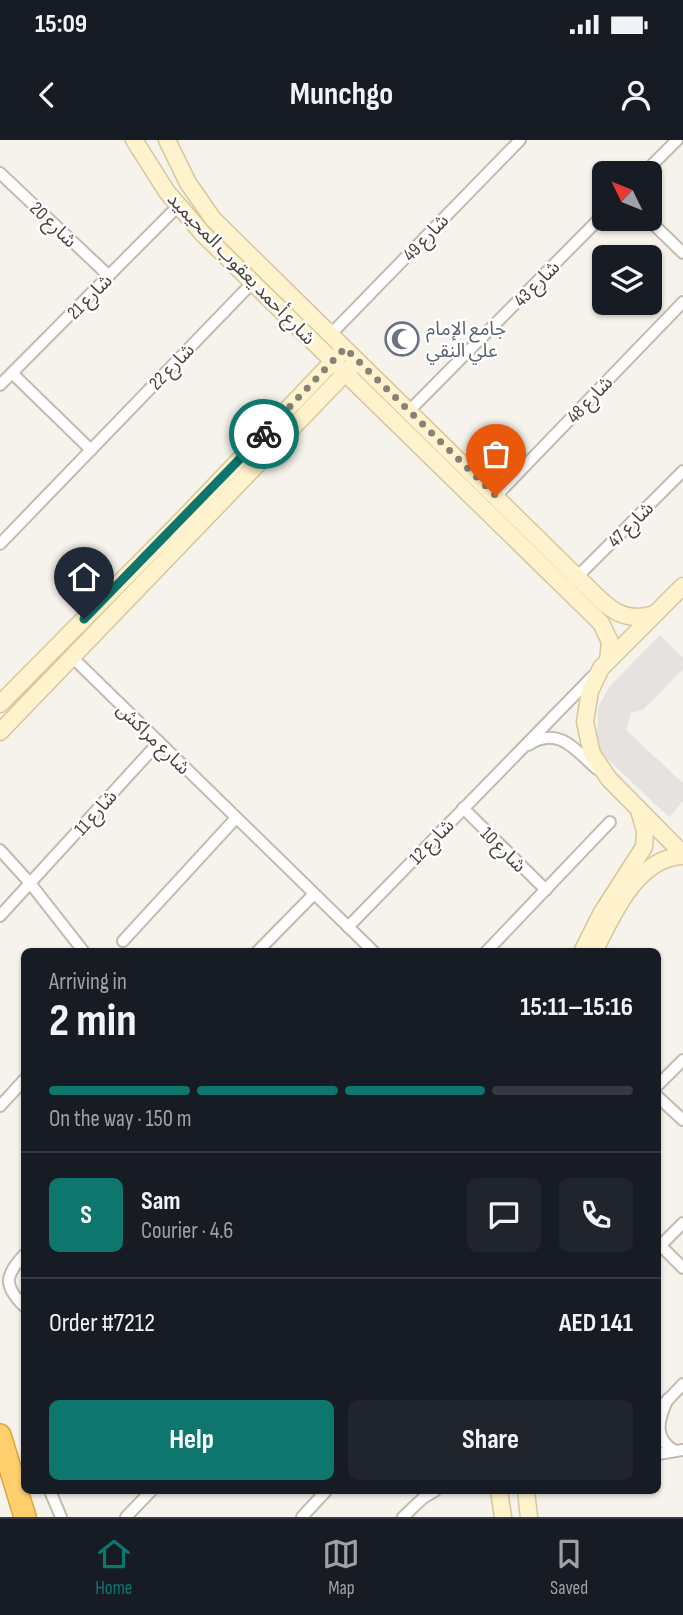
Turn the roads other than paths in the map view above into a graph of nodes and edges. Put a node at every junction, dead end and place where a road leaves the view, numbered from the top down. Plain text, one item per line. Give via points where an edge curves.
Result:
1 (166, 140) edge
2 (520, 140) edge
3 (676, 140) edge
4 (136, 144) edge
5 (656, 161) edge
6 (0, 173) edge
7 (178, 206) junction
8 (592, 226) edge
9 (660, 231) edge
10 (683, 253) edge
11 (109, 276) junction
12 (252, 283) junction
13 (683, 302) edge
14 (331, 334) junction
15 (345, 348) junction
16 (358, 361) junction
17 (333, 362) junction
18 (12, 373) junction
19 (345, 374) junction
20 (0, 385) edge
21 (409, 411) junction
22 (91, 450) junction
23 (683, 471) edge
24 (496, 496) junction
25 (0, 544) edge
26 (578, 577) junction
27 (683, 586) edge
28 (655, 614) junction
29 (72, 658) junction
30 (605, 664) junction
31 (0, 704) edge
32 (1, 725) edge
33 (159, 742) junction
34 (514, 754) junction
35 (609, 779) junction
36 (638, 807) junction
37 (463, 808) junction
38 (236, 818) junction
39 (610, 822) dead end
40 (0, 850) edge
41 (683, 855) edge
42 (30, 883) junction
43 (546, 890) junction
44 (314, 894) junction
45 (0, 916) edge
46 (348, 928) junction
47 (124, 941) dead end
48 (81, 948) edge
49 (261, 948) edge
50 (370, 948) edge
51 (490, 948) edge
52 (584, 948) edge
53 (596, 948) edge
54 (683, 1060) edge
55 (661, 1082) edge
56 (21, 1083) edge
57 (661, 1100) edge
58 (2, 1102) edge
59 (683, 1121) edge
60 (683, 1223) edge
61 (661, 1244) edge
62 (661, 1248) edge
63 (21, 1258) edge
64 (683, 1268) edge
65 (21, 1303) edge
66 (683, 1384) edge
67 (668, 1399) junction
68 (661, 1407) edge
69 (661, 1417) edge
70 (0, 1436) edge
71 (661, 1436) edge
72 (679, 1451) edge
73 (661, 1454) edge
74 (51, 1494) edge
75 (148, 1494) edge
76 (323, 1494) edge
77 (429, 1494) edge
78 (499, 1494) edge
79 (526, 1494) edge
80 (25, 1517) edge
81 (61, 1517) edge
82 (126, 1517) edge
83 (302, 1517) edge
84 (403, 1517) edge
85 (503, 1517) edge
86 (529, 1517) edge

1 - 4 street via 155,153 147,154
1 - 14 street, شارع أحمد يعقوب المحيميد via 188,183 214,219
2 - 14 street, شارع 49
3 - 5 street
4 - 7 street, شارع أحمد يعقوب المحيميد
6 - 11 street, شارع 20
7 - 11 street, شارع 21
7 - 12 street, شارع أحمد يعقوب المحيميد
8 - 21 street, شارع 43
9 - 10 street
11 - 18 street, شارع 21
12 - 17 street, شارع أحمد يعقوب المحيميد
12 - 22 street, شارع 22
13 - 24 street, شارع 48
14 - 15 street, شارع أحمد يعقوب المحيميد
15 - 16 street, شارع أحمد يعقوب المحيميد
15 - 17 street
16 - 19 street
16 - 21 street, شارع أحمد يعقوب المحيميد
17 - 19 street, شارع أحمد يعقوب المحيميد
17 - 31 street
18 - 20 street, شارع 21
18 - 22 street
19 - 29 street
19 - 30 street, شارع أحمد يعقوب المحيميد via 601,623 610,642
21 - 24 street, شارع أحمد يعقوب المحيميد
22 - 25 street, شارع 22
23 - 26 street, شارع 47
24 - 26 street, شارع أحمد يعقوب المحيميد
26 - 28 street, شارع أحمد يعقوب المحيميد via 621,615 635,619
27 - 28 street
28 - 30 street
29 - 32 street
29 - 33 street, شارع مراكش
30 - 34 street, شارع 12
30 - 35 street via 590,691 585,722 592,754
33 - 38 street, شارع مراكش
33 - 42 street, شارع 11
34 - 35 street, شارع 12 via 539,739 557,738
34 - 37 street, شارع 12
35 - 36 street
36 - 41 street
36 - 52 street via 644,847
37 - 43 street, شارع 10
37 - 46 street, شارع 12
38 - 44 street, شارع مراكش
38 - 47 street
39 - 43 street
40 - 42 street
41 - 53 street via 659,861 642,875
42 - 45 street, شارع 11
42 - 48 street
43 - 51 street
44 - 46 street, شارع مراكش
44 - 49 street
46 - 50 street, شارع مراكش
54 - 55 street
56 - 58 street
57 - 59 street
60 - 61 street
62 - 64 street
63 - 65 street via 9,1283
66 - 67 street
67 - 68 street
67 - 69 street
70 - 80 highway
71 - 72 street
72 - 73 street
74 - 81 street
75 - 82 street
76 - 83 street
77 - 84 street
78 - 85 street
79 - 86 street

